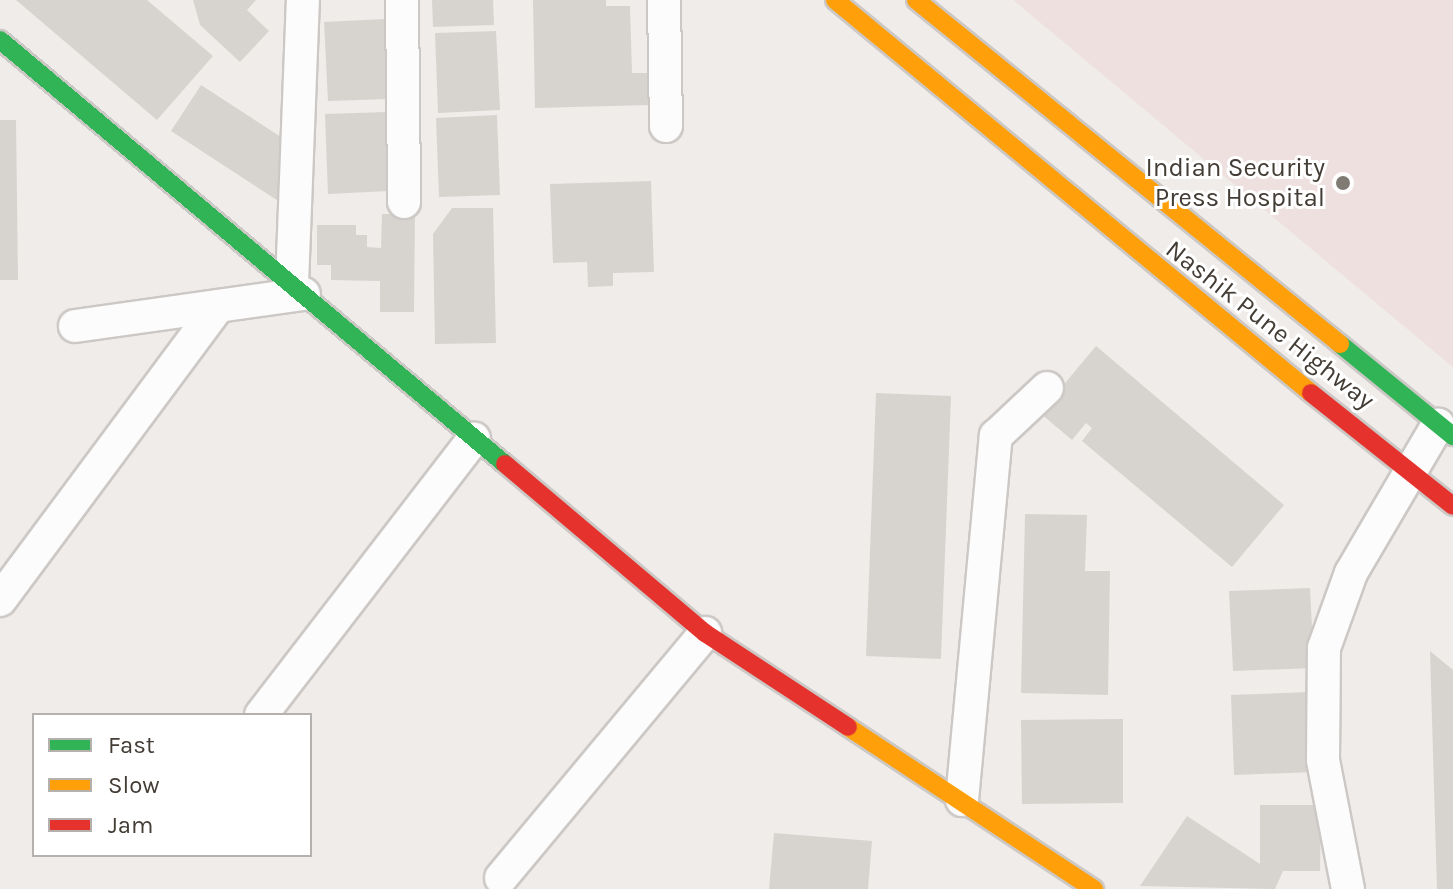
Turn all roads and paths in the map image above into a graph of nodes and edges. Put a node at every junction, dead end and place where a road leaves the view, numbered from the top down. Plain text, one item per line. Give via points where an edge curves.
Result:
1 (303, 0) edge
2 (402, 0) edge
3 (664, 0) edge
4 (835, 0) edge
5 (916, 0) edge
6 (0, 40) edge
7 (666, 126) dead end
8 (404, 202) dead end
9 (298, 289) junction
10 (218, 306) junction
11 (75, 326) dead end
12 (1047, 388) dead end
13 (1446, 430) edge
14 (474, 438) junction
15 (1413, 469) junction
16 (1453, 506) edge
17 (0, 600) edge
18 (705, 633) junction
19 (263, 713) edge
20 (962, 800) junction
21 (501, 878) dead end
22 (1094, 889) edge
23 (1348, 889) edge

1 - 9 street
2 - 8 street
3 - 7 street
4 - 15 main road, Nashik Pune Highway via 1165,277
5 - 13 main road, Nashik Pune Highway
6 - 9 main road
9 - 10 street
9 - 14 main road
10 - 11 street
10 - 17 street
12 - 20 street via 996,436
13 - 15 street
14 - 18 main road
14 - 19 street
15 - 16 main road, Nashik Pune Highway
15 - 23 street via 1351,573 1324,648 1323,760
18 - 20 main road
18 - 21 street
20 - 22 main road

